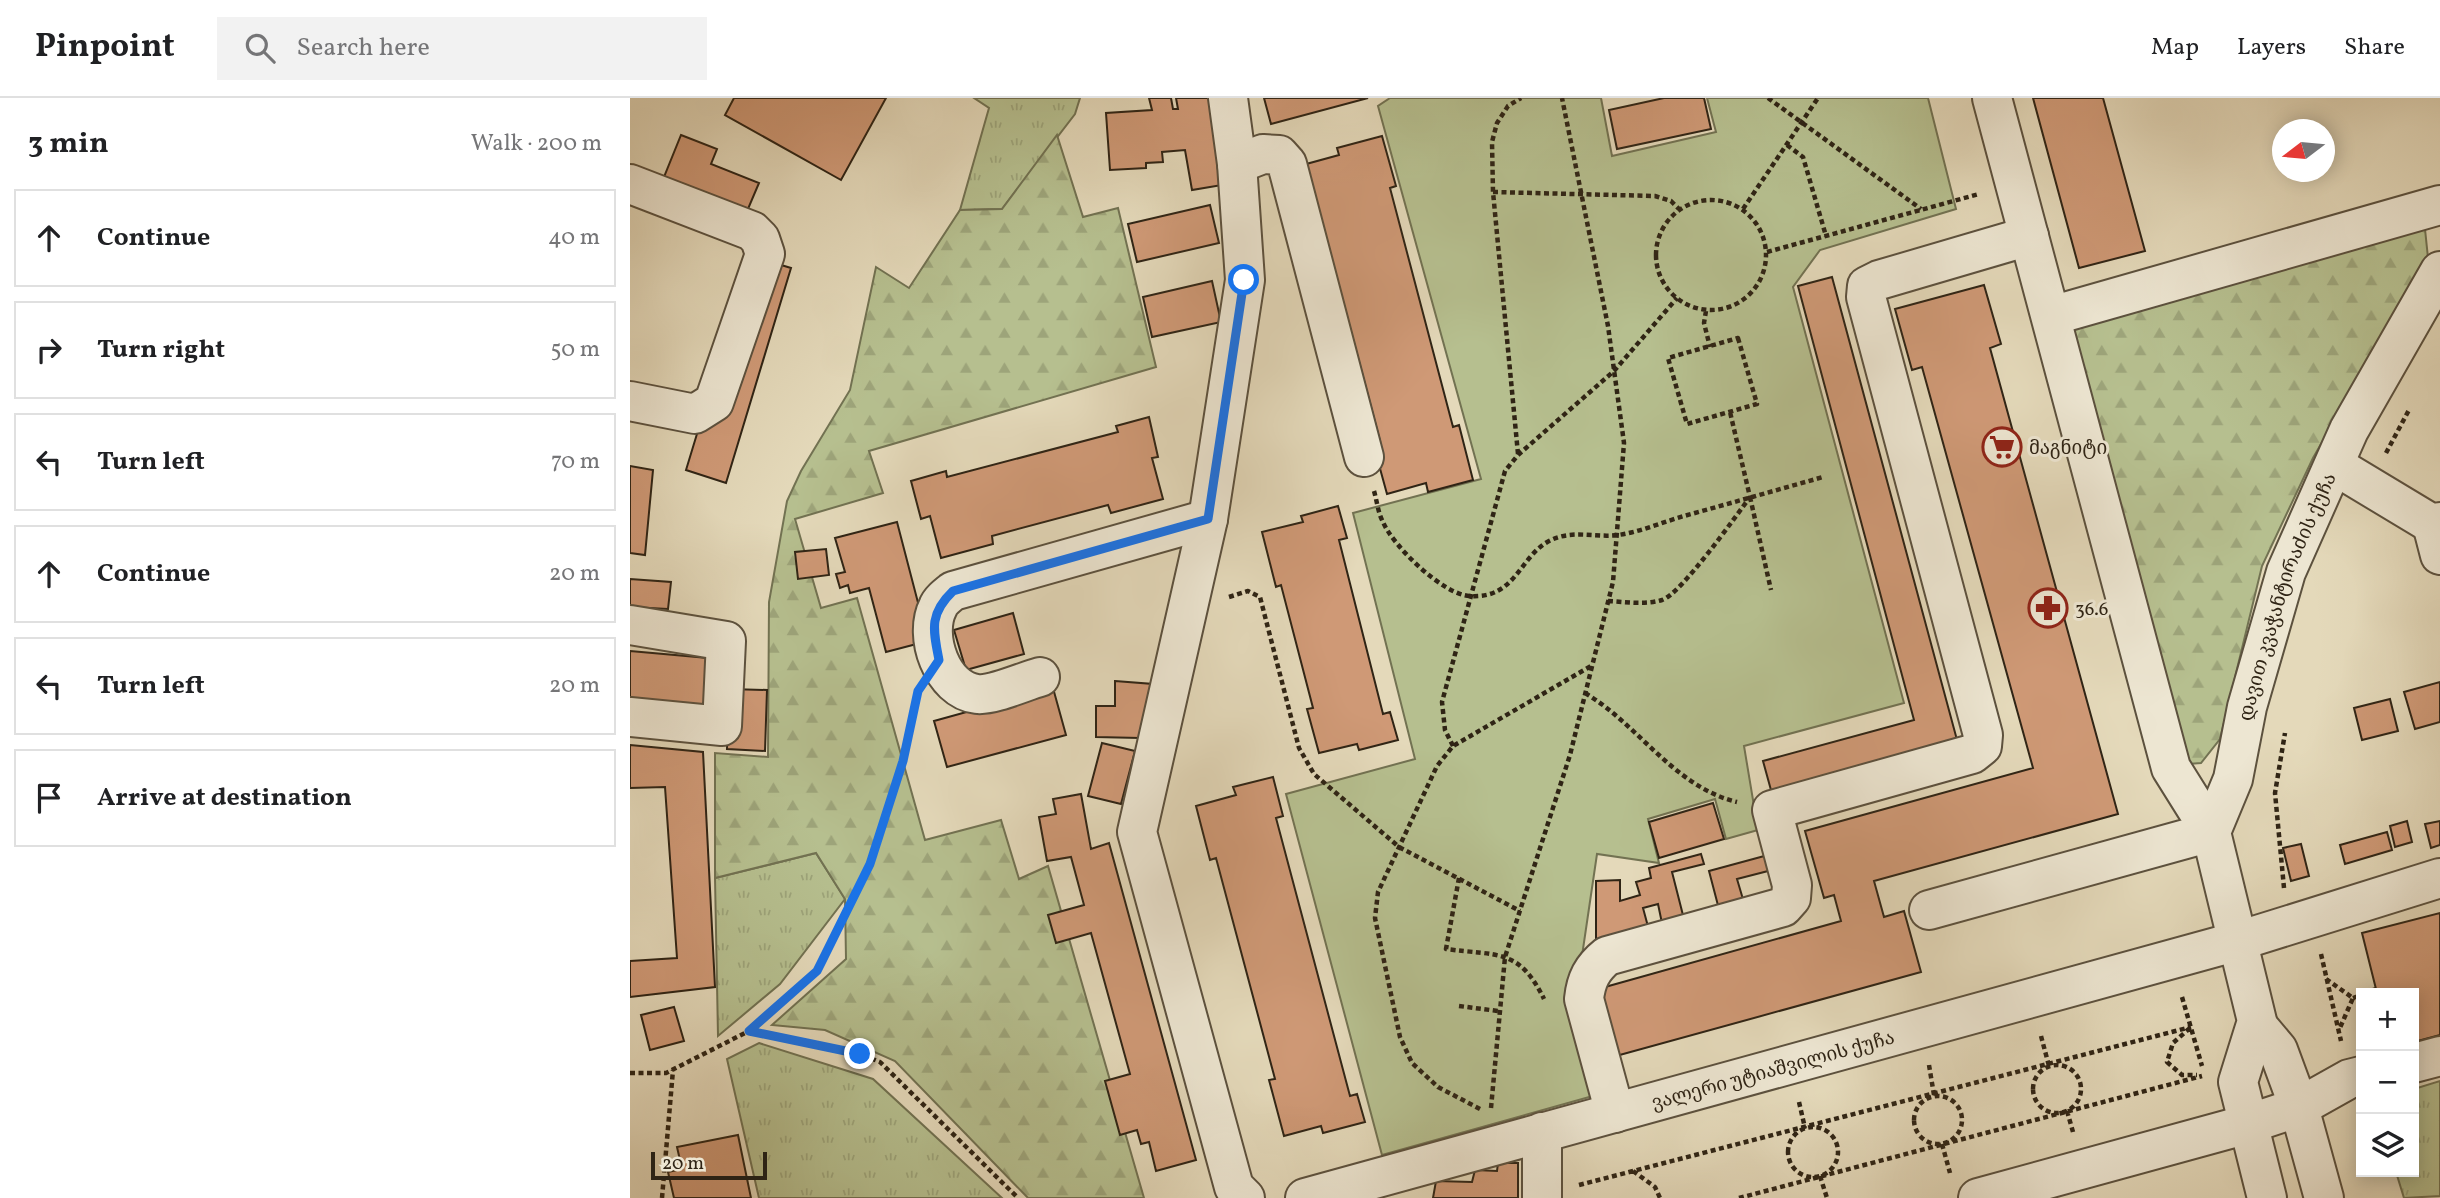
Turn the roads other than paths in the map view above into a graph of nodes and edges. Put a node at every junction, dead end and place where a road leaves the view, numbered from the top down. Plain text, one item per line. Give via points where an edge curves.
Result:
1 (1228, 98) edge
2 (1992, 98) edge
3 (1237, 164) junction
4 (630, 184) edge
5 (2440, 205) edge
6 (2029, 236) junction
7 (2440, 271) edge
8 (2051, 316) junction
9 (2426, 325) edge
10 (630, 401) edge
11 (1364, 457) road end
12 (2334, 464) junction
13 (1208, 519) junction
14 (2437, 534) edge
15 (630, 625) edge
16 (1040, 677) dead end
17 (630, 718) edge
18 (2211, 832) junction
19 (2440, 878) edge
20 (1929, 909) dead end
21 (2238, 941) junction
22 (2257, 1026) junction
23 (2440, 1056) edge
24 (2419, 1062) edge
25 (2355, 1077) edge
26 (2299, 1107) junction
27 (1615, 1112) junction
28 (2248, 1124) junction
29 (1542, 1132) junction
30 (2087, 1184) edge
31 (1542, 1196) edge
32 (1245, 1198) edge
33 (1305, 1198) edge
34 (1978, 1198) edge
35 (2267, 1198) edge
36 (2324, 1198) edge

1 - 3 street
2 - 6 street
3 - 11 street via 1263,154 1279,155 1287,164
3 - 13 street via 1244,280
4 - 10 street via 752,231 765,254 715,402 695,414
5 - 8 street
6 - 8 street
6 - 27 street via 1867,286 1866,297 1983,735 1982,746 1972,754 1772,810 1791,885 1791,898 1783,907 1607,956 1594,966 1584,999
7 - 9 street, დავით კვაჭანტირაძის ქუჩა
8 - 18 street via 2171,768
9 - 12 street, დავით კვაჭანტირაძის ქუჩა
12 - 14 street
12 - 18 street, დავით კვაჭანტირაძის ქუჩა via 2286,572 2247,707 2233,779
13 - 16 street via 953,591 938,606 933,631 939,660 960,689 979,695
13 - 32 street via 1137,832 1234,1187
15 - 17 street via 726,641 722,726
18 - 20 street
18 - 21 street
19 - 21 street, ვალერი უტიაშვილის ქუჩა
21 - 22 street
21 - 27 street, ვალერი უტიაშვილის ქუჩა
22 - 26 street via 2278,1050
22 - 28 street via 2238,1082
23 - 24 street
25 - 26 street
26 - 28 street
26 - 36 street
27 - 29 street, ვალერი უტიაშვილის ქუჩა
28 - 30 street
28 - 35 street
29 - 31 street
29 - 33 street, ვალერი უტიაშვილის ქუჩა
30 - 34 street

